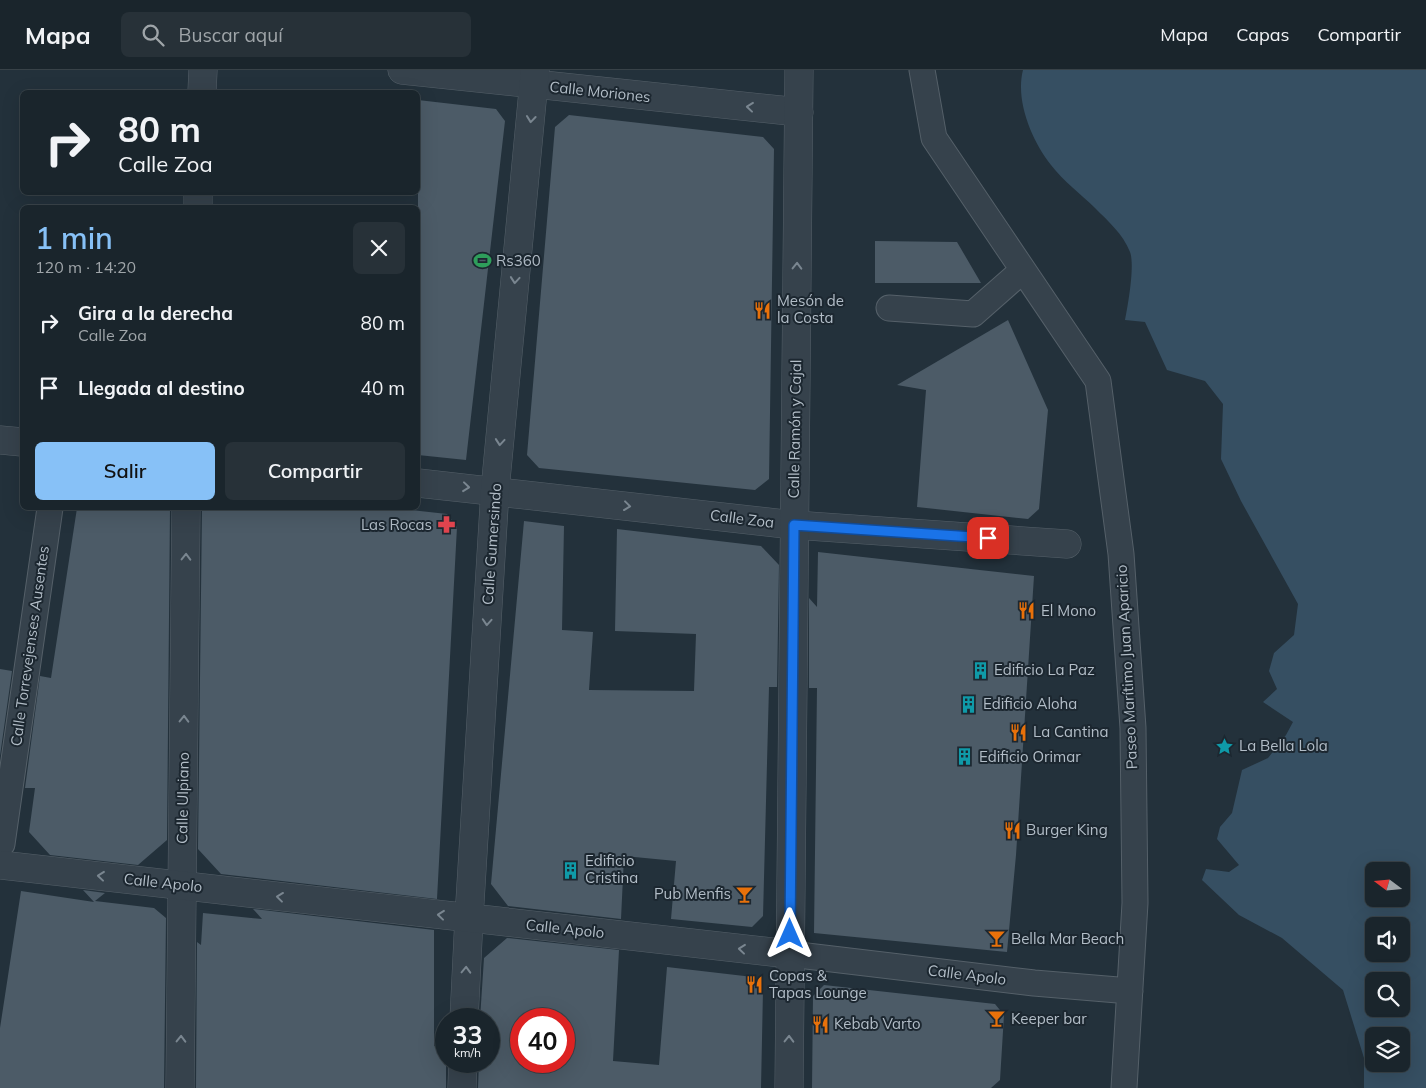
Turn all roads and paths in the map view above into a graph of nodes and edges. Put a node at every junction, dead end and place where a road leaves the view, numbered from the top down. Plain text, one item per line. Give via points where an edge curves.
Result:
1 (203, 70) edge
2 (402, 70) edge
3 (800, 70) edge
4 (922, 70) edge
5 (535, 78) edge
6 (202, 90) edge
7 (799, 112) junction
8 (1023, 270) junction
9 (888, 308) dead end
10 (0, 440) edge
11 (20, 442) edge
12 (420, 483) edge
13 (495, 490) junction
14 (50, 510) edge
15 (186, 510) edge
16 (794, 525) junction
17 (1067, 544) dead end
18 (1, 855) edge
19 (183, 886) junction
20 (469, 918) junction
21 (790, 954) junction
22 (1130, 991) junction
23 (465, 1008) edge
24 (463, 1073) edge
25 (180, 1088) edge
26 (462, 1088) edge
27 (788, 1088) edge
28 (1124, 1088) edge

1 - 6 street
2 - 5 street, Calle Moriones
3 - 7 street, Calle Ramón y Cajal
4 - 8 street, Paseo Marítimo Juan Aparicio via 934,138
7 -> 5 street, Calle Moriones
5 -> 13 street, Calle Gumersindo
16 -> 7 street, Calle Ramón y Cajal
8 - 9 street via 974,314
8 - 22 street, Paseo Marítimo Juan Aparicio via 1098,381 1120,554 1133,728 1135,903
10 - 11 street
12 -> 13 street, Calle Zoa
13 -> 16 street, Calle Zoa
13 -> 20 street, Calle Gumersindo
14 - 18 street, Calle Torrevejenses Ausentes
19 -> 15 street, Calle Ulpiano
16 - 17 street, Calle Zoa
16 - 21 street, Calle Ramón y Cajal
19 -> 18 street, Calle Apolo
20 -> 19 street, Calle Apolo
25 -> 19 street, Calle Ulpiano
21 -> 20 street, Calle Apolo
23 -> 20 street, Calle Gumersindo
21 - 22 street, Calle Apolo
27 -> 21 street, Calle Ramón y Cajal
22 - 28 street, Paseo Marítimo Juan Aparicio
24 - 26 street

